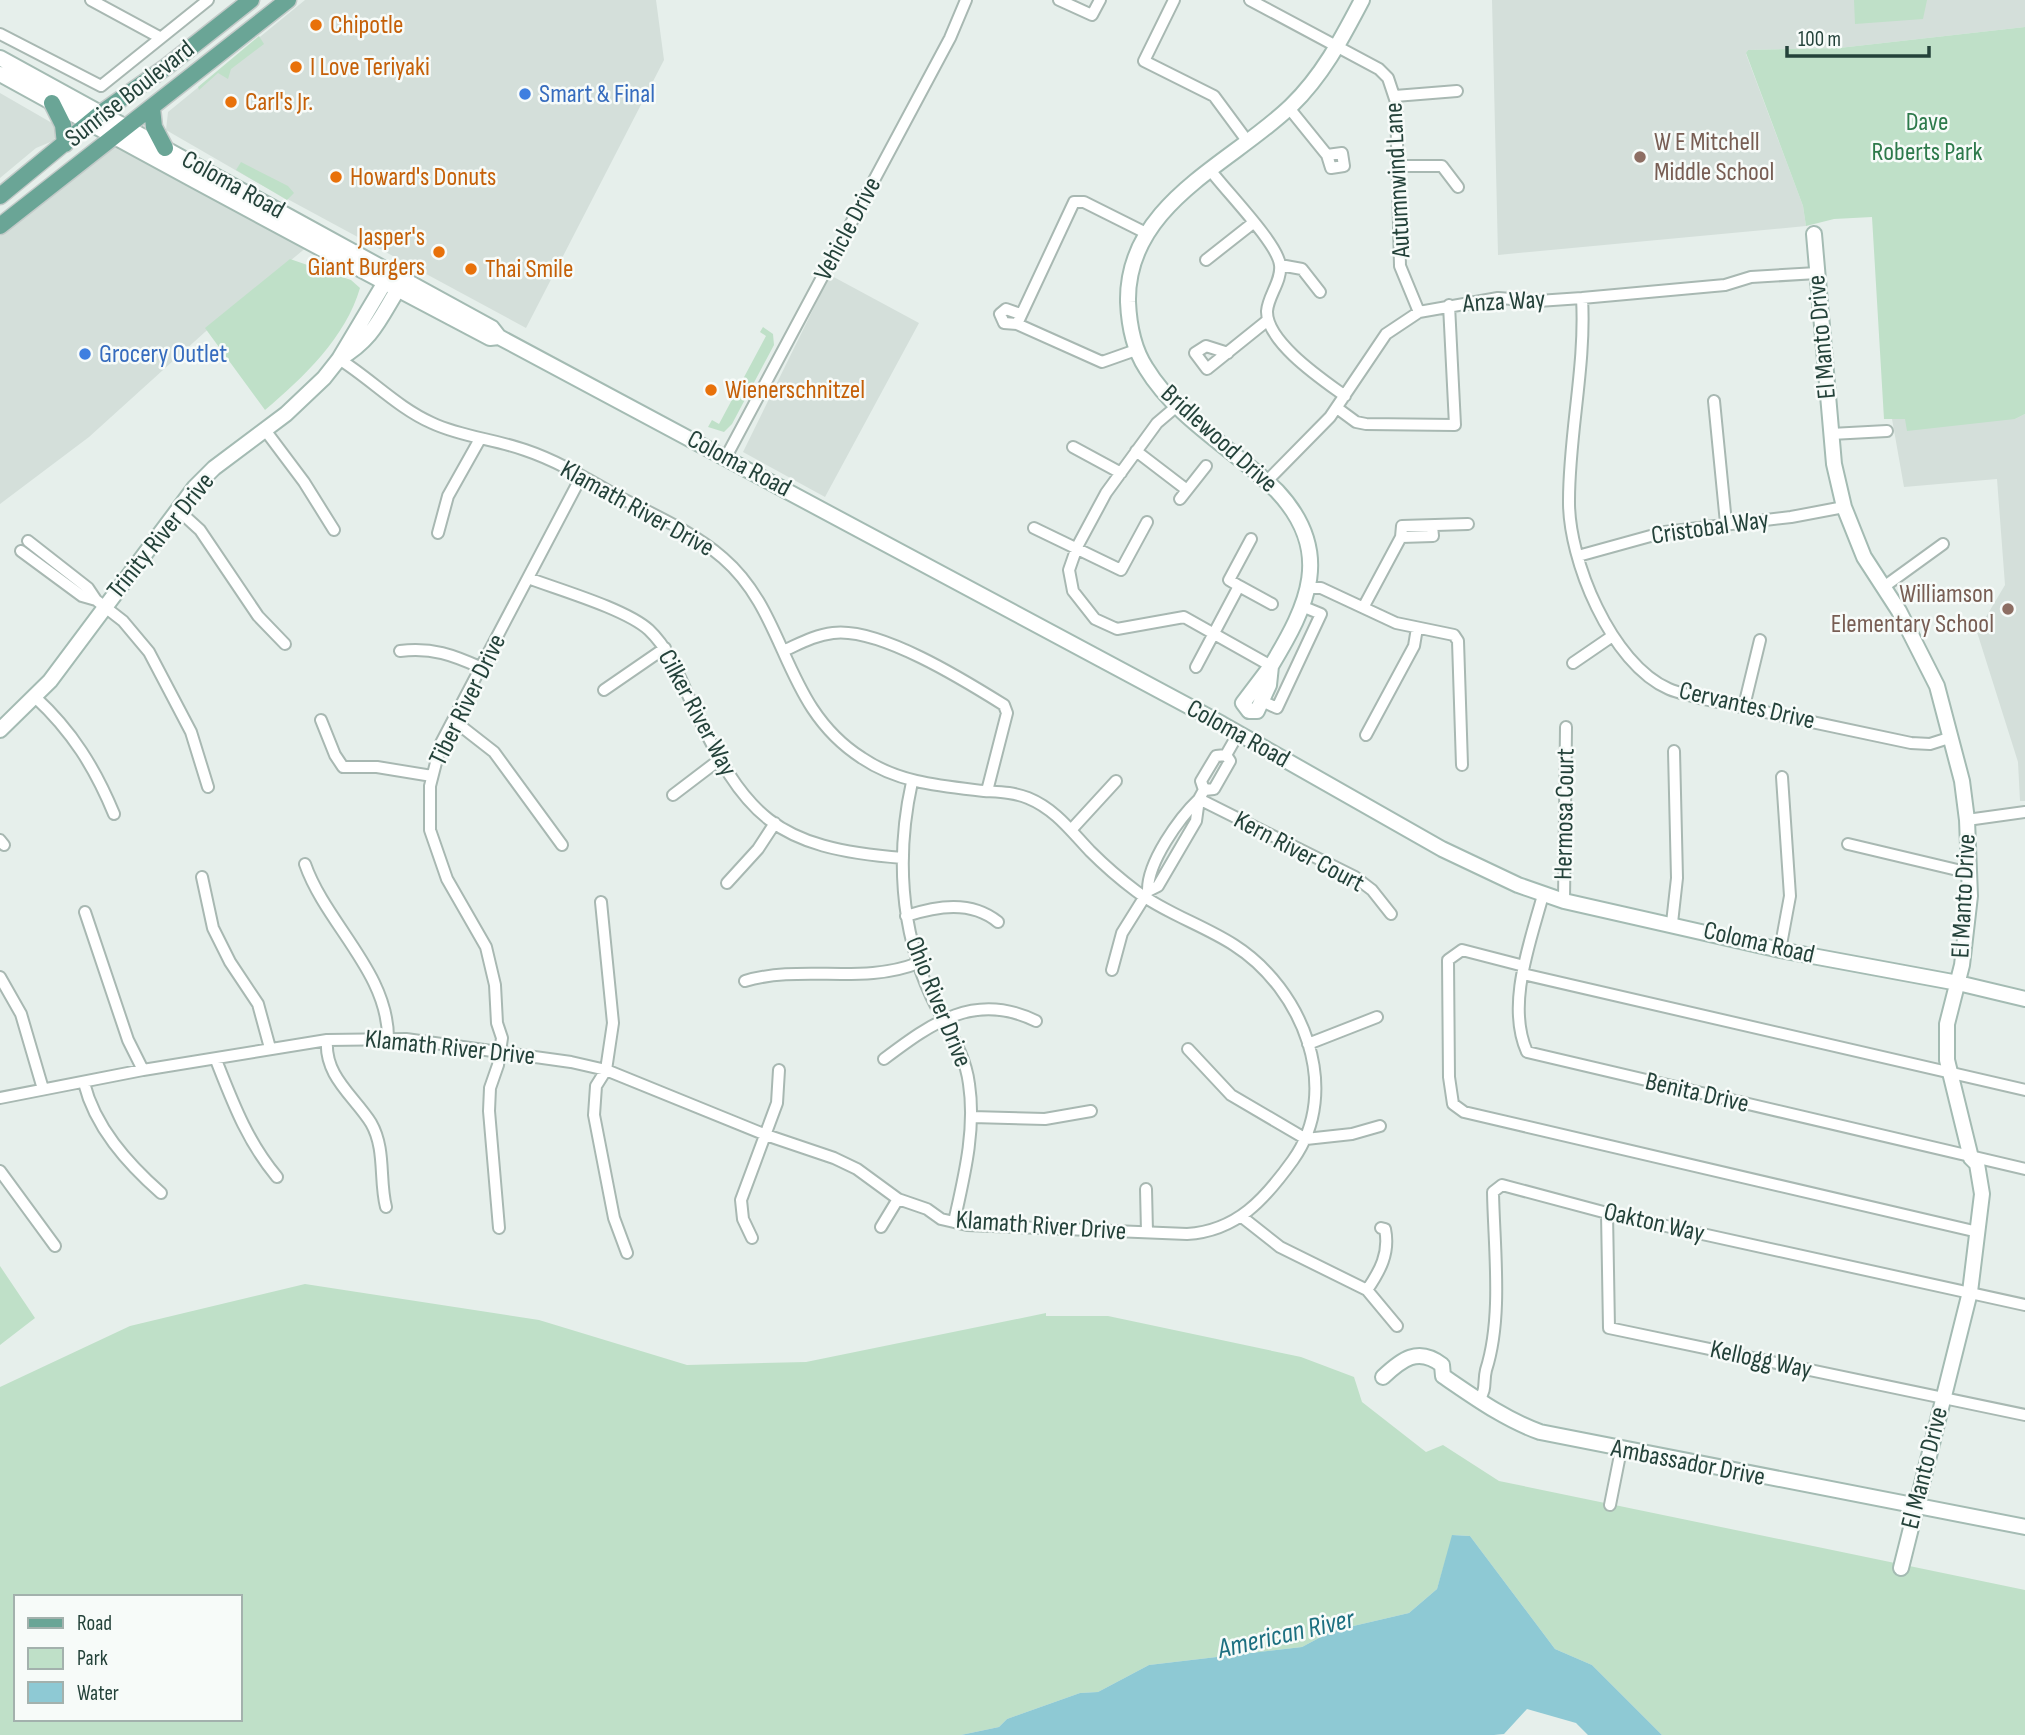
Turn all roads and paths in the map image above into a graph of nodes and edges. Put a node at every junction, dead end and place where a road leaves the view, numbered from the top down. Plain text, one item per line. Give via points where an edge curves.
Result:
1 (208, 0) edge
2 (251, 0) edge
3 (288, 0) edge
4 (966, 0) edge
5 (1059, 0) edge
6 (1100, 0) edge
7 (1174, 0) edge
8 (1250, 0) edge
9 (1362, 0) edge
10 (96, 1) edge
11 (0, 34) edge
12 (161, 38) junction
13 (1336, 48) junction
14 (0, 58) edge
15 (0, 74) edge
16 (1457, 91) dead end
17 (1395, 96) junction
18 (52, 103) junction
19 (152, 108) junction
20 (1289, 108) junction
21 (101, 113) junction
22 (89, 124) junction
23 (126, 127) junction
24 (112, 138) junction
25 (1248, 142) junction
26 (65, 144) junction
27 (165, 148) junction
28 (1327, 155) dead end
29 (1398, 166) junction
30 (1211, 171) junction
31 (1458, 187) dead end
32 (0, 196) edge
33 (1254, 223) junction
34 (0, 226) edge
35 (1146, 233) junction
36 (1814, 234) dead end
37 (1206, 260) dead end
38 (1280, 265) junction
39 (1816, 273) junction
40 (393, 282) junction
41 (1320, 292) dead end
42 (1582, 298) junction
43 (1449, 305) junction
44 (1419, 312) junction
45 (1268, 320) junction
46 (1136, 350) junction
47 (1228, 352) dead end
48 (339, 359) junction
49 (1345, 396) junction
50 (1714, 401) dead end
51 (1177, 405) junction
52 (1337, 408) junction
53 (265, 430) junction
54 (1887, 431) dead end
55 (1831, 434) junction
56 (480, 439) junction
57 (1073, 447) dead end
58 (1136, 451) junction
59 (726, 457) junction
60 (1206, 466) dead end
61 (1121, 473) junction
62 (581, 477) junction
63 (1267, 481) junction
64 (1844, 508) junction
65 (177, 509) junction
66 (1147, 522) dead end
67 (1726, 523) junction
68 (1468, 524) dead end
69 (1034, 528) dead end
70 (334, 530) dead end
71 (439, 533) dead end
72 (1251, 539) dead end
73 (1943, 544) dead end
74 (24, 546) dead end
75 (1077, 547) junction
76 (1578, 556) junction
77 (528, 578) junction
78 (1239, 586) junction
79 (1885, 586) junction
80 (1310, 588) junction
81 (100, 603) junction
82 (1272, 604) dead end
83 (1364, 606) junction
84 (1304, 607) junction
85 (1417, 628) junction
86 (1214, 633) junction
87 (1611, 637) junction
88 (1760, 640) dead end
89 (285, 644) dead end
90 (665, 648) junction
91 (400, 651) dead end
92 (783, 651) junction
93 (1279, 652) junction
94 (1573, 663) dead end
95 (1300, 664) junction
96 (1270, 666) junction
97 (1196, 667) dead end
98 (482, 668) junction
99 (604, 690) dead end
100 (35, 697) junction
101 (1264, 702) junction
102 (1744, 706) junction
103 (1249, 711) junction
104 (321, 720) dead end
105 (453, 720) junction
106 (1566, 727) dead end
107 (0, 730) edge
108 (1238, 734) junction
109 (1366, 735) dead end
110 (1952, 737) junction
111 (1674, 751) dead end
112 (719, 760) junction
113 (1462, 765) dead end
114 (432, 776) junction
115 (1782, 777) dead end
116 (1116, 781) dead end
117 (912, 782) junction
118 (208, 787) dead end
119 (987, 791) junction
120 (673, 795) dead end
121 (1201, 795) junction
122 (2025, 812) edge
123 (114, 814) dead end
124 (1968, 820) junction
125 (775, 823) junction
126 (1071, 830) junction
127 (1849, 844) dead end
128 (562, 845) dead end
129 (903, 858) junction
130 (305, 864) dead end
131 (1970, 873) junction
132 (202, 877) dead end
133 (727, 883) dead end
134 (1147, 893) junction
135 (1543, 895) junction
136 (1564, 901) junction
137 (601, 902) dead end
138 (85, 912) dead end
139 (1391, 914) dead end
140 (906, 916) junction
141 (998, 922) dead end
142 (1672, 923) junction
143 (1780, 950) junction
144 (918, 963) junction
145 (1112, 970) dead end
146 (1523, 970) junction
147 (0, 976) edge
148 (745, 981) dead end
149 (1958, 983) junction
150 (2025, 999) edge
151 (1377, 1017) dead end
152 (943, 1020) junction
153 (1036, 1021) dead end
154 (388, 1038) junction
155 (327, 1040) junction
156 (1308, 1044) junction
157 (270, 1048) junction
158 (1188, 1049) dead end
159 (500, 1052) junction
160 (884, 1059) dead end
161 (216, 1060) junction
162 (143, 1069) junction
163 (606, 1070) junction
164 (779, 1070) dead end
165 (1948, 1070) junction
166 (84, 1083) junction
167 (43, 1089) junction
168 (2025, 1090) edge
169 (0, 1098) edge
170 (1091, 1111) dead end
171 (972, 1117) junction
172 (1380, 1126) dead end
173 (766, 1135) junction
174 (1306, 1139) junction
175 (1971, 1158) junction
176 (2025, 1169) edge
177 (0, 1171) edge
178 (277, 1177) dead end
179 (1146, 1189) dead end
180 (161, 1193) dead end
181 (898, 1199) junction
182 (386, 1207) dead end
183 (1607, 1213) junction
184 (1242, 1217) junction
185 (954, 1222) junction
186 (881, 1227) dead end
187 (499, 1228) dead end
188 (1381, 1228) dead end
189 (1147, 1232) junction
190 (1978, 1232) junction
191 (752, 1238) dead end
192 (55, 1246) dead end
193 (627, 1253) dead end
194 (1367, 1290) junction
195 (1970, 1292) junction
196 (2025, 1305) edge
197 (1397, 1326) dead end
198 (1383, 1377) dead end
199 (1942, 1399) junction
200 (1479, 1400) junction
201 (2025, 1415) edge
202 (1620, 1450) junction
203 (1610, 1505) dead end
204 (1914, 1507) junction
205 (2025, 1527) edge
206 (1901, 1568) dead end

1 - 12 street
2 - 21 main road, Sunrise Boulevard
3 - 19 main road, Sunrise Boulevard
4 - 59 street, Vehicle Drive via 950,38
5 - 6 street via 1092,15
7 - 25 street via 1144,61 1214,96
8 - 13 street, Autumnwind Lane
9 - 13 street, Bridlewood Drive
10 - 12 street
11 - 12 street via 101,86
13 - 17 street, Autumnwind Lane via 1379,69
13 - 20 street, Bridlewood Drive
14 - 21 street, Coloma Road
15 - 18 street, Coloma Road
16 - 17 street
17 - 29 street, Autumnwind Lane
18 - 22 street, Coloma Road
18 - 26 main road via 63,125
19 - 23 main road, Sunrise Boulevard
19 - 27 main road via 154,127
20 - 25 street, Bridlewood Drive
20 - 28 street
21 - 22 main road, Sunrise Boulevard
21 - 23 street, Coloma Road
22 - 24 street, Coloma Road
22 - 26 main road, Sunrise Boulevard
23 - 24 main road, Sunrise Boulevard
23 - 27 street, Coloma Road
24 - 34 main road, Sunrise Boulevard
24 - 40 street, Coloma Road
25 - 30 street, Bridlewood Drive
26 - 32 main road, Sunrise Boulevard
27 - 40 street, Coloma Road
29 - 31 street via 1442,166
29 - 44 street, Autumnwind Lane via 1400,266
30 - 33 street
30 - 35 street, Bridlewood Drive via 1169,205
33 - 37 street
33 - 38 street
35 - 46 street, Bridlewood Drive via 1135,255 1128,290
35 - 46 street via 1084,202 1074,202 1019,319 1102,362
36 - 39 street, El Manto Drive
38 - 41 street via 1302,269
38 - 45 street via 1267,307
39 - 42 street, Anza Way
39 - 55 street, El Manto Drive
40 - 48 street, Trinity River Drive
40 - 59 street, Coloma Road via 492,328 499,337
42 - 43 street, Anza Way via 1498,298
42 - 76 street, Cervantes Drive via 1569,498
43 - 44 street, Anza Way
43 - 52 street via 1455,425 1366,424
44 - 49 street, Anza Way via 1386,334
45 - 47 street
45 - 49 street via 1300,363
46 - 51 street, Bridlewood Drive
48 - 53 street, Trinity River Drive via 302,400
48 - 56 street, Klamath River Drive via 419,417
49 - 52 street, Anza Way
50 - 67 street
51 - 58 street
51 - 63 street, Bridlewood Drive
52 - 63 street, Anza Way
53 - 65 street, Trinity River Drive via 214,468
53 - 70 street
54 - 55 street
55 - 64 street, El Manto Drive
56 - 62 street, Klamath River Drive via 532,452
56 - 71 street via 448,496
57 - 61 street
58 - 60 street via 1183,494
58 - 61 street
59 - 108 street, Coloma Road
61 - 75 street
62 - 77 street, Tiber River Drive
62 - 92 street, Klamath River Drive via 721,556 757,599
63 - 80 street, Bridlewood Drive via 1299,520 1310,558
64 - 67 street, Cristobal Way
64 - 79 street, El Manto Drive via 1864,557
65 - 81 street, Trinity River Drive
65 - 89 street via 200,530 258,616
66 - 75 street via 1121,570
67 - 76 street, Cristobal Way via 1665,532
68 - 83 street via 1402,526 1401,537
69 - 75 street via 1068,547
72 - 78 street via 1229,580
73 - 79 street
74 - 81 street via 82,596
75 - 86 street via 1069,570 1073,591 1095,619 1116,629 1184,617
76 - 87 street, Cervantes Drive
77 - 90 street, Cilker River Way via 636,620
77 - 98 street, Tiber River Drive
78 - 82 street
78 - 86 street
79 - 110 street, El Manto Drive via 1929,668
80 - 83 street
80 - 84 street, Bridlewood Drive
81 - 100 street, Trinity River Drive
81 - 118 street via 149,652 191,732
83 - 85 street
84 - 93 street, Bridlewood Drive
84 - 95 street via 1321,614
85 - 109 street via 1414,646
85 - 113 street via 1454,635 1458,641
86 - 96 street
86 - 97 street
87 - 94 street
87 - 102 street, Cervantes Drive via 1668,689
88 - 102 street
90 - 99 street
90 - 112 street, Cilker River Way
91 - 98 street via 444,652
92 - 117 street, Klamath River Drive via 802,695 839,741 877,768
92 - 119 street via 819,635 863,634 891,643 1004,705 1007,713
93 - 95 street
93 - 96 street, Bridlewood Drive
95 - 101 street via 1277,708
96 - 101 street, Bridlewood Drive
96 - 103 street, Bridlewood Drive via 1243,703
98 - 105 street, Tiber River Drive
100 - 107 street, Trinity River Drive
100 - 123 street via 81,747
101 - 103 street via 1257,711
102 - 110 street, Cervantes Drive via 1911,743 1930,744
103 - 108 street, Bridlewood Drive
104 - 114 street via 344,767
105 - 114 street, Tiber River Drive
105 - 128 street via 494,752
106 - 136 street, Hermosa Court
108 - 121 street via 1214,789
108 - 135 street, Coloma Road via 1442,849
110 - 124 street, El Manto Drive
111 - 142 street via 1677,877
112 - 120 street
112 - 125 street, Cilker River Way via 748,800
114 - 159 street, Tiber River Drive via 429,813 434,844 447,879 489,957 502,1038
115 - 143 street via 1790,896
116 - 126 street
117 - 119 street, Klamath River Drive
117 - 129 street, Ohio River Drive
119 - 126 street, Klamath River Drive via 1031,800
121 - 134 street via 1196,821 1158,886
121 - 139 street, Kern River Court via 1355,877
122 - 124 street
124 - 131 street, El Manto Drive
125 - 129 street, Cilker River Way via 837,851
125 - 133 street
126 - 134 street, Klamath River Drive via 1106,866
127 - 131 street
129 - 140 street, Ohio River Drive
130 - 154 street via 369,971 388,1017
131 - 149 street, El Manto Drive
132 - 157 street via 213,928 258,1004
134 - 145 street via 1122,933
134 - 156 street, Klamath River Drive via 1255,961 1284,995
135 - 136 street, Coloma Road
135 - 146 street, Benita Drive
136 - 142 street, Coloma Road
137 - 163 street via 614,1008
138 - 162 street via 128,1040
140 - 141 street via 935,908 965,907
140 - 144 street, Ohio River Drive
142 - 143 street, Coloma Road
143 - 149 street, Coloma Road
144 - 148 street via 888,973 784,973
144 - 152 street, Ohio River Drive
146 - 165 street
146 - 175 street, Benita Drive via 1519,1035 1527,1052
146 - 190 street via 1462,950 1448,960 1449,1077 1453,1104 1464,1112
147 - 167 street via 21,1014
149 - 150 street, Coloma Road
149 - 165 street, El Manto Drive via 1947,1024
151 - 156 street
152 - 153 street via 969,1010 992,1008
152 - 160 street
152 - 171 street, Ohio River Drive via 967,1070
154 - 155 street, Klamath River Drive
154 - 159 street, Klamath River Drive
155 - 157 street, Klamath River Drive
155 - 182 street via 338,1083 369,1121 378,1141
156 - 174 street, Klamath River Drive via 1317,1088
157 - 161 street, Klamath River Drive
158 - 174 street via 1231,1095
159 - 163 street, Klamath River Drive
159 - 187 street via 489,1088
161 - 162 street, Klamath River Drive
161 - 178 street via 241,1125
162 - 166 street, Klamath River Drive
163 - 173 street, Klamath River Drive
163 - 193 street via 596,1086 594,1115 614,1218
164 - 173 street via 777,1103
165 - 168 street
165 - 175 street, El Manto Drive
166 - 167 street, Klamath River Drive
166 - 180 street via 98,1122 142,1177
167 - 169 street, Klamath River Drive
170 - 171 street via 1045,1119
171 - 185 street, Ohio River Drive
172 - 174 street
173 - 181 street, Klamath River Drive via 857,1168
173 - 191 street via 741,1200
174 - 184 street, Klamath River Drive via 1273,1188
175 - 176 street, Benita Drive
175 - 190 street, El Manto Drive via 1978,1164 1981,1179
177 - 192 street
179 - 189 street, Klamath River Drive
181 - 185 street, Klamath River Drive
181 - 186 street
183 - 195 street, Oakton Way
183 - 199 street, Kellogg Way via 1609,1328
183 - 200 street, Oakton Way via 1502,1185 1493,1192 1494,1345 1485,1372 1486,1390
184 - 189 street, Klamath River Drive via 1201,1234
184 - 194 street via 1280,1247
185 - 189 street, Klamath River Drive
188 - 194 street via 1386,1236 1385,1256
190 - 195 street, El Manto Drive
194 - 197 street
195 - 196 street, Oakton Way
195 - 199 street, El Manto Drive
198 - 200 street, Ambassador Drive via 1405,1358 1425,1356 1442,1365 1443,1376
199 - 201 street, Kellogg Way
199 - 204 street, El Manto Drive
200 - 202 street, Ambassador Drive via 1540,1432
202 - 203 street
202 - 204 street, Ambassador Drive
204 - 205 street, Ambassador Drive
204 - 206 street, El Manto Drive

